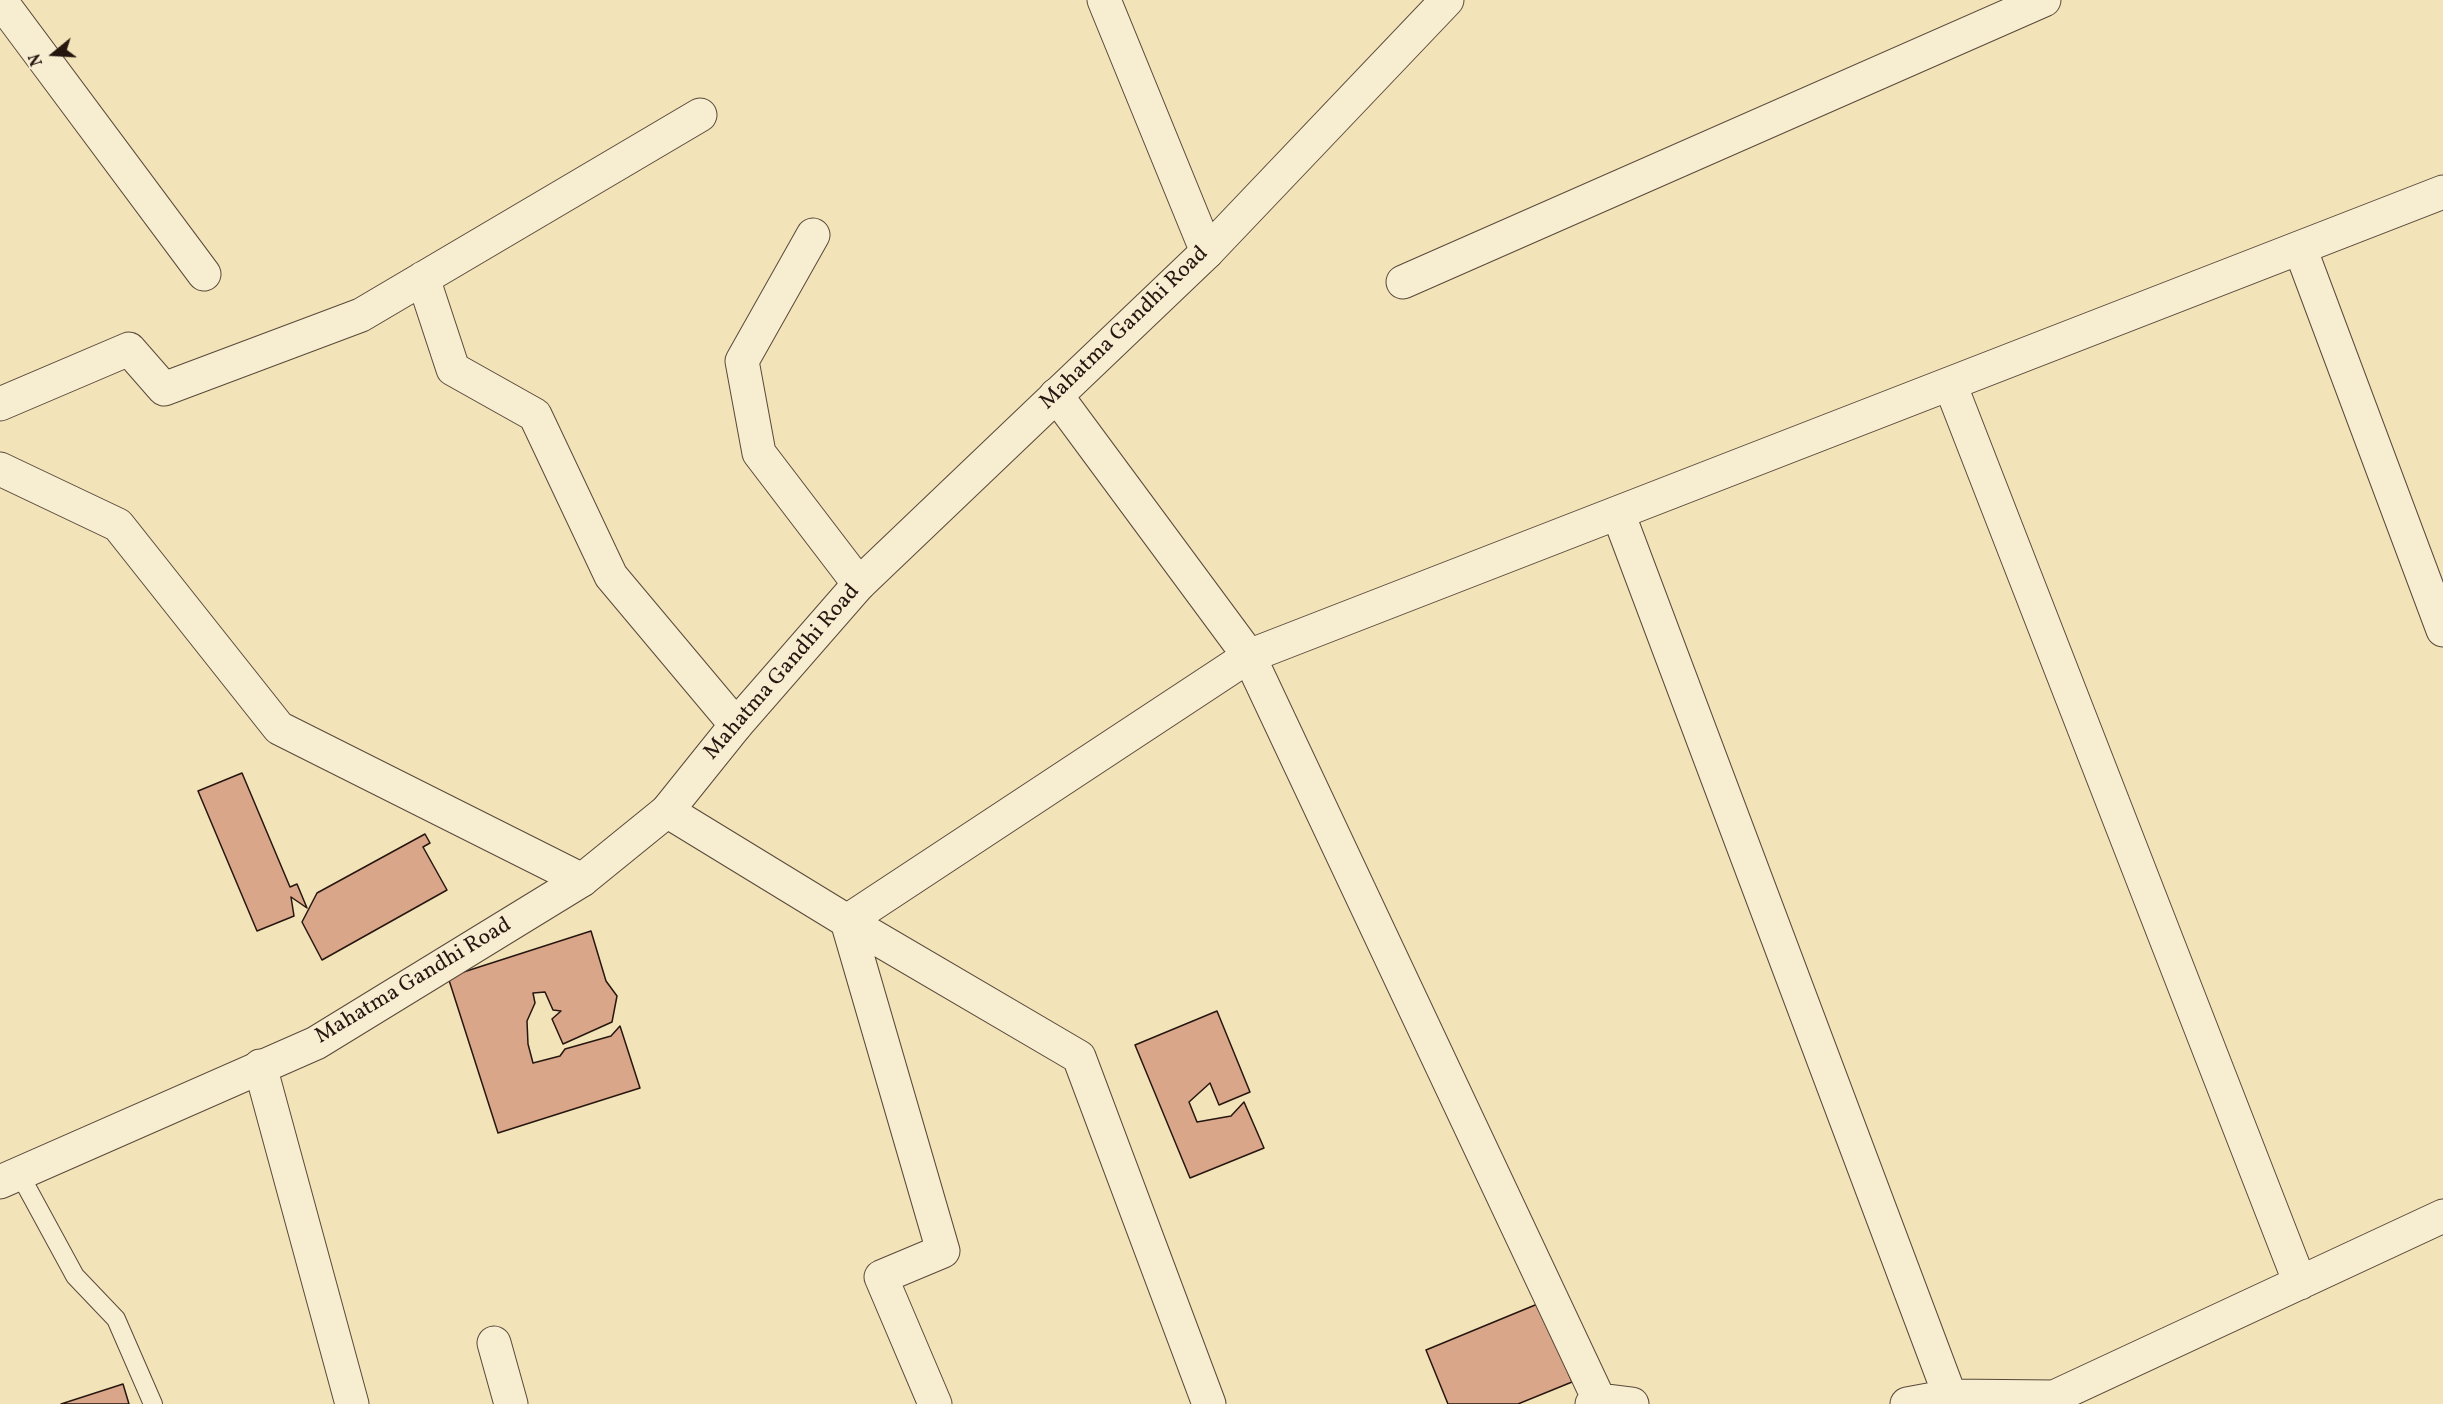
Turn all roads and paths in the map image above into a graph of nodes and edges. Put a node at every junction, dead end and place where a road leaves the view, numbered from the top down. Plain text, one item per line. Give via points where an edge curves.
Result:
1 (0, 0) edge
2 (1104, 0) edge
3 (1447, 0) edge
4 (2044, 0) edge
5 (699, 115) dead end
6 (2443, 192) edge
7 (813, 235) dead end
8 (2300, 248) junction
9 (1206, 252) junction
10 (204, 274) dead end
11 (423, 278) junction
12 (1403, 282) dead end
13 (1950, 384) junction
14 (1056, 395) junction
15 (0, 404) edge
16 (0, 469) edge
17 (1618, 513) junction
18 (859, 584) junction
19 (2443, 630) edge
20 (1249, 656) junction
21 (736, 725) junction
22 (667, 811) junction
23 (582, 880) junction
24 (847, 921) junction
25 (260, 1066) junction
26 (10, 1178) edge
27 (2443, 1216) edge
28 (2300, 1283) junction
29 (494, 1343) dead end
30 (1950, 1396) junction
31 (1598, 1403) edge
32 (153, 1404) edge
33 (352, 1404) edge
34 (511, 1404) edge
35 (935, 1404) edge
36 (1209, 1404) edge
37 (1632, 1404) edge
38 (1907, 1404) edge

1 - 10 street
2 - 9 street
3 - 9 street, Mahatma Gandhi Road
4 - 12 street
5 - 11 street
6 - 8 street
7 - 18 street via 742,361 759,453
8 - 13 street
8 - 19 street
9 - 14 street, Mahatma Gandhi Road
11 - 15 street via 361,315 164,389 129,350
11 - 21 street via 453,369 536,414 611,576
13 - 17 street
13 - 28 street
14 - 18 street, Mahatma Gandhi Road
14 - 20 street
16 - 23 street via 118,525 279,728
17 - 20 street
17 - 30 street
18 - 21 street, Mahatma Gandhi Road
20 - 24 street
20 - 31 street
21 - 22 street, Mahatma Gandhi Road
22 - 23 street, Mahatma Gandhi Road
22 - 24 street
23 - 25 street, Mahatma Gandhi Road via 316,1043
24 - 35 street via 943,1251 881,1278
24 - 36 street via 1079,1057
25 - 26 street, Mahatma Gandhi Road
25 - 33 street
26 - 32 lane via 75,1276 116,1319
27 - 28 street
28 - 30 street via 2054,1397
29 - 34 street
30 - 38 street
31 - 37 street

